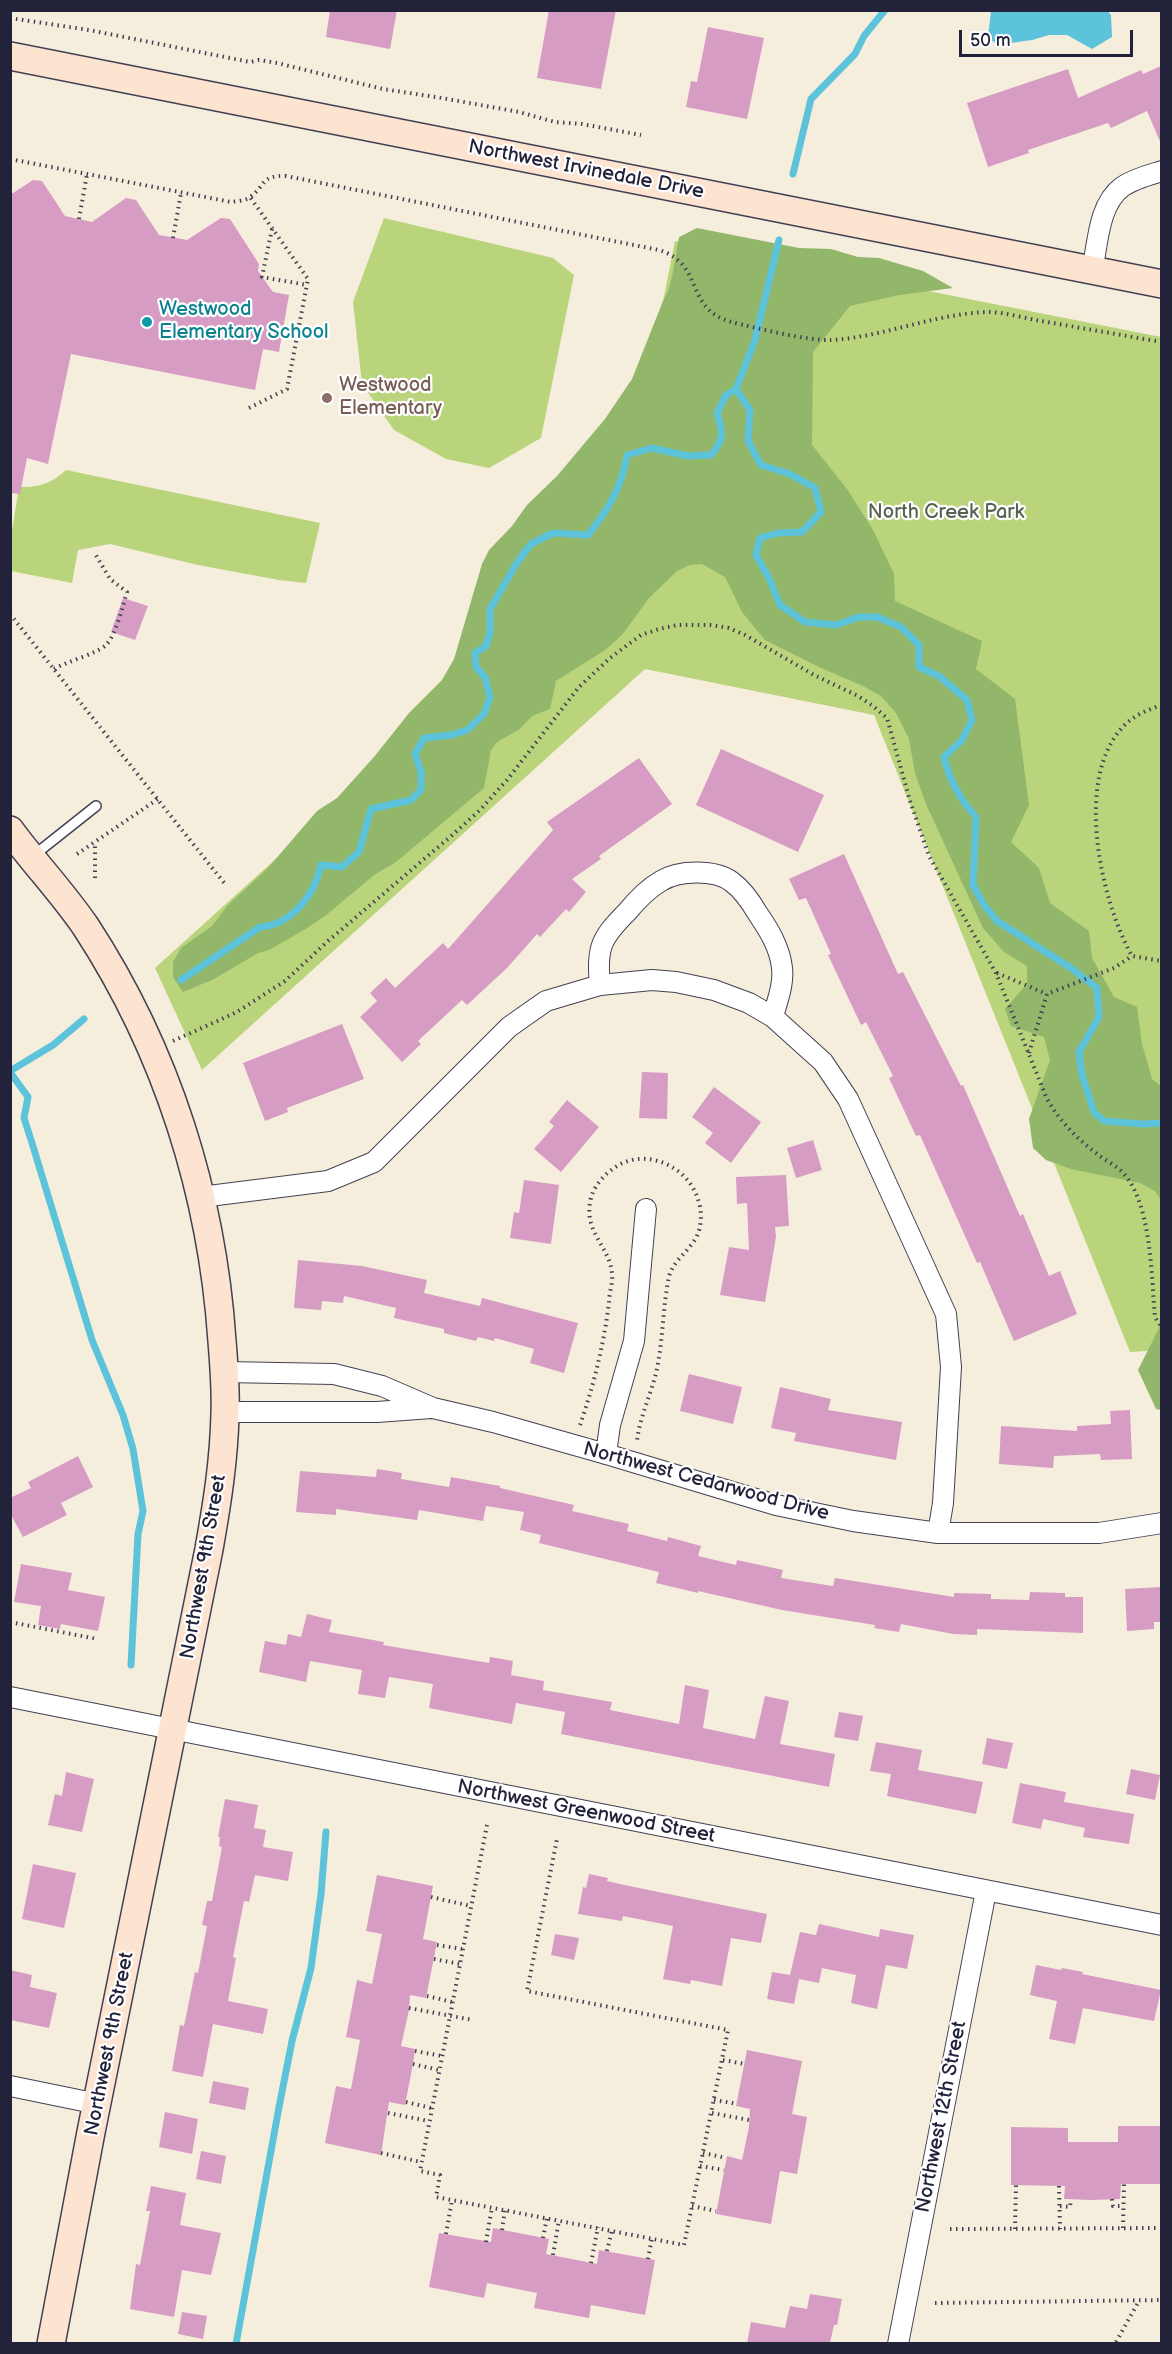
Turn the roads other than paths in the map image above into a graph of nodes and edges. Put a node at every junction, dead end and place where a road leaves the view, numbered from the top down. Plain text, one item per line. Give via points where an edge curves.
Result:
1 (10, 56) edge
2 (1161, 171) edge
3 (1092, 271) junction
4 (1161, 284) edge
5 (96, 806) dead end
6 (12, 835) edge
7 (33, 856) junction
8 (600, 985) junction
9 (773, 1017) junction
10 (201, 1197) junction
11 (646, 1209) dead end
12 (224, 1372) junction
13 (433, 1408) junction
14 (225, 1412) junction
15 (606, 1454) junction
16 (1161, 1523) edge
17 (938, 1533) junction
18 (10, 1697) edge
19 (173, 1729) junction
20 (986, 1891) junction
21 (1161, 1925) edge
22 (10, 2086) edge
23 (98, 2104) junction
24 (51, 2343) edge
25 (898, 2343) edge

1 - 3 street, Northwest Irvinedale Drive
2 - 3 street via 1122,187 1111,199
3 - 4 street, Northwest Irvinedale Drive
5 - 7 lane
6 - 7 street, Northwest 9th Street
7 - 10 street, Northwest 9th Street via 85,927 153,1049 177,1112
8 - 9 street via 676,982 723,993
8 - 9 street via 597,961 602,942 614,925 661,881 676,875 709,873 730,880 747,897 779,953 782,984
8 - 10 street via 546,1001 509,1027 374,1162 328,1181
9 - 17 street via 823,1062 848,1099 946,1314 951,1367
10 - 12 street, Northwest 9th Street via 216,1271
11 - 15 street via 634,1341 610,1425
12 - 13 street, Northwest Cedarwood Drive via 334,1374 382,1386
12 - 14 street, Northwest 9th Street
13 - 14 street, Northwest Cedarwood Drive
13 - 15 street, Northwest Cedarwood Drive
14 - 19 street, Northwest 9th Street via 217,1503
15 - 17 street, Northwest Cedarwood Drive via 776,1506
16 - 17 street, Northwest Cedarwood Drive via 1099,1533
18 - 19 street, Northwest Greenwood Street
19 - 20 street, Northwest Greenwood Street
19 - 23 street, Northwest 9th Street
20 - 21 street, Northwest Greenwood Street
20 - 25 street, Northwest 12th Street
22 - 23 street
23 - 24 street, Northwest 9th Street

